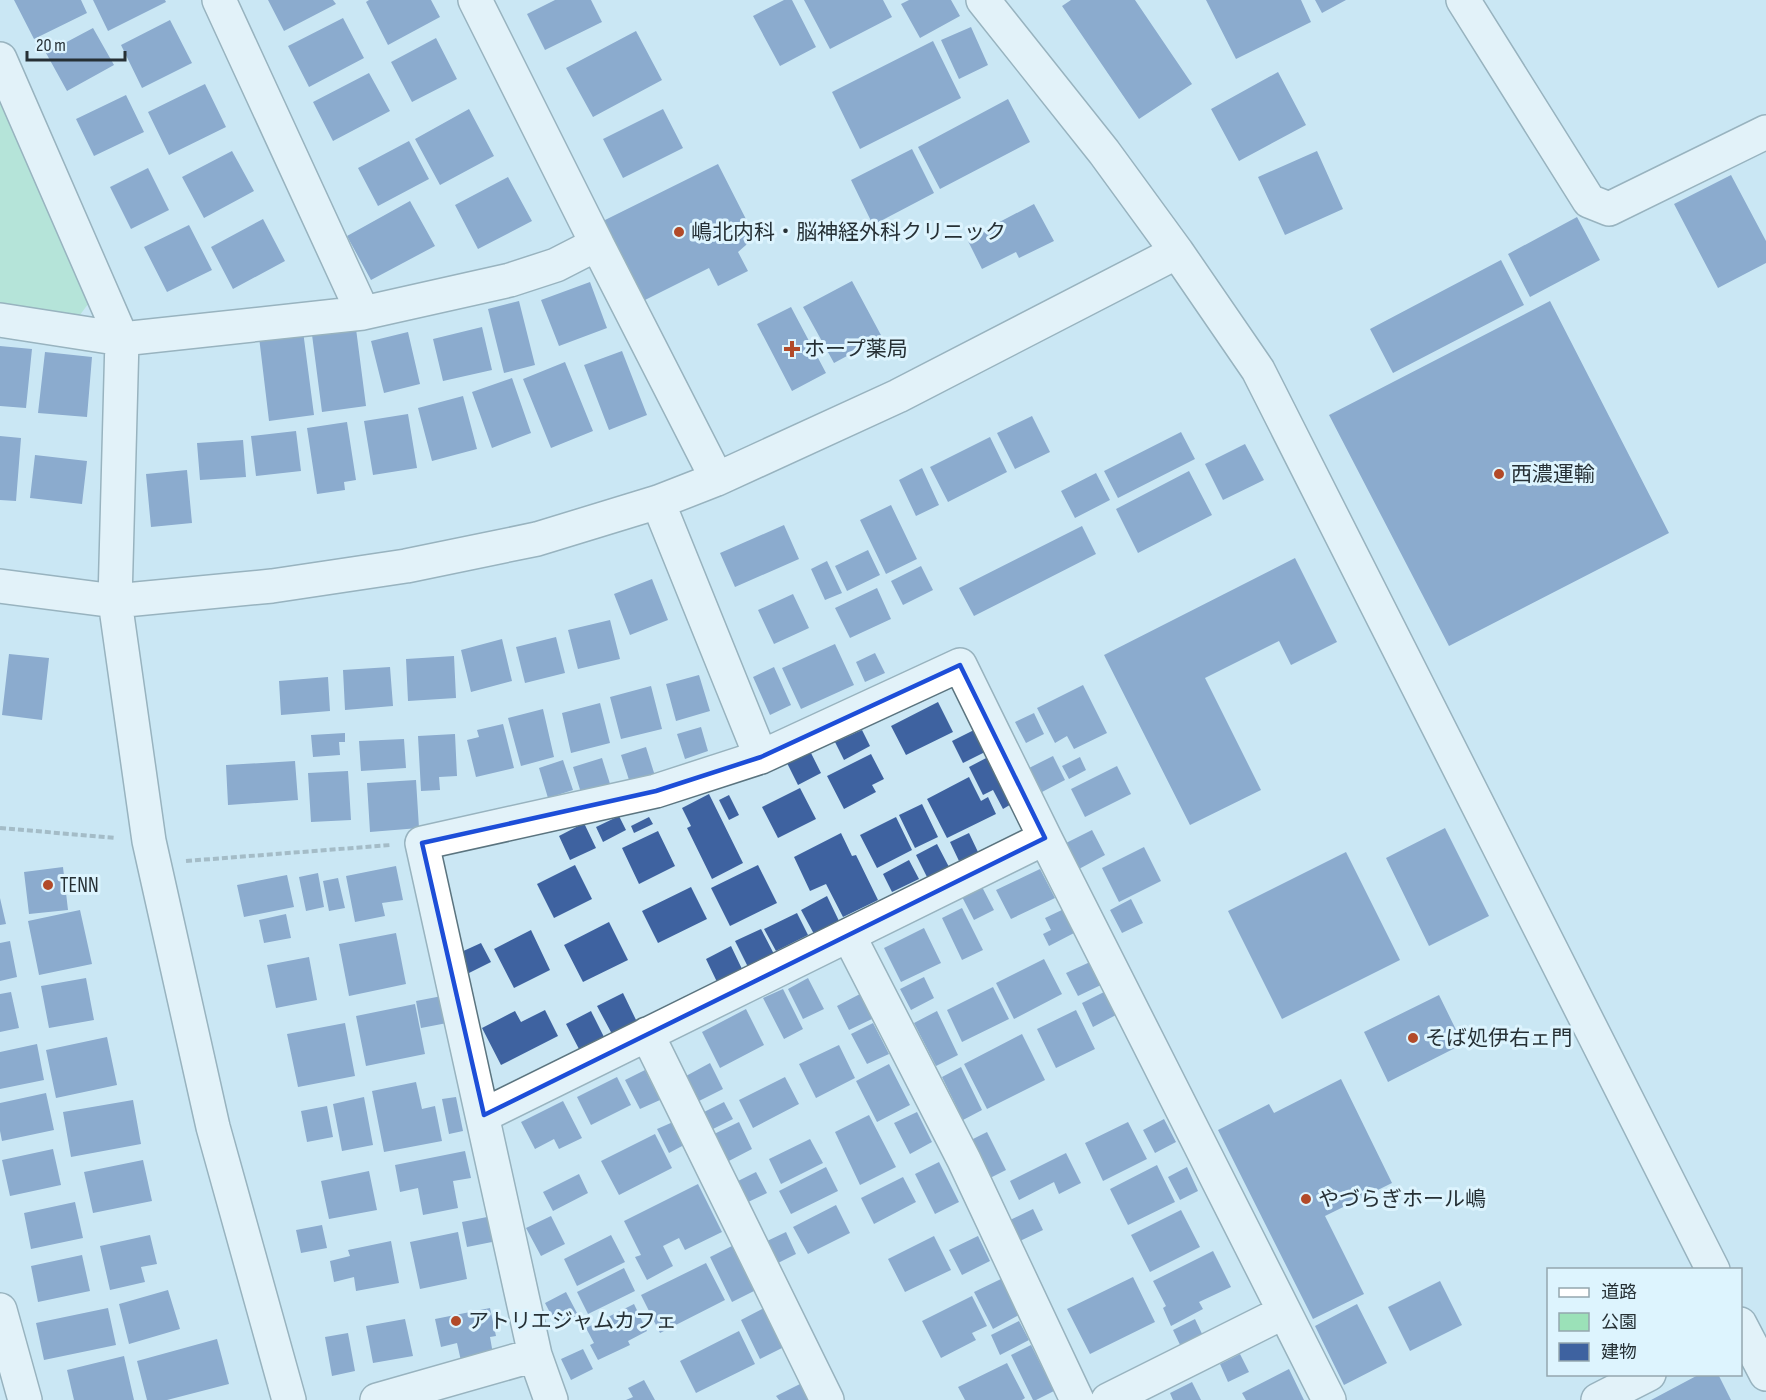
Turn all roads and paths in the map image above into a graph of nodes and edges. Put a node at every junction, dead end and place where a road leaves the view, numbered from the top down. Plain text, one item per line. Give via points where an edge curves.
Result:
1 (219, 0) edge
2 (475, 0) edge
3 (983, 0) edge
4 (1463, 0) edge
5 (0, 59) edge
6 (1766, 132) edge
7 (597, 244) junction
8 (1177, 252) junction
9 (363, 313) junction
10 (0, 320) edge
11 (122, 339) junction
12 (717, 479) junction
13 (658, 502) junction
14 (0, 586) edge
15 (115, 602) junction
16 (761, 757) junction
17 (0, 828) edge
18 (1045, 838) junction
19 (422, 843) junction
20 (150, 852) junction
21 (849, 936) junction
22 (647, 1034) junction
23 (483, 1115) junction
24 (1712, 1268) edge
25 (0, 1310) edge
26 (1284, 1312) junction
27 (1747, 1325) edge
28 (535, 1355) junction
29 (1766, 1374) edge
30 (1645, 1376) edge
31 (25, 1400) edge
32 (289, 1400) edge
33 (377, 1400) edge
34 (551, 1400) edge
35 (827, 1400) edge
36 (1077, 1400) edge
37 (1108, 1400) edge
38 (1329, 1400) edge
39 (1598, 1400) edge

1 - 9 street
2 - 7 street
3 - 8 street via 1104,152
4 - 6 street via 1589,201 1609,209
5 - 11 street
7 - 9 street via 556,265 510,280
7 - 12 street
8 - 12 street via 898,396
8 - 24 street via 1258,370
9 - 11 street
10 - 11 street
11 - 15 street
12 - 13 street
13 - 15 street via 537,539 406,566 272,586
13 - 16 street
14 - 15 street
15 - 20 street
16 - 18 street via 960,665
16 - 19 street via 656,791
17 - 20 path
18 - 21 street
18 - 26 street
19 - 20 path
19 - 23 street
20 - 32 street via 213,1127
21 - 22 street
21 - 36 street via 964,1160
22 - 23 street
22 - 35 street
23 - 28 street
25 - 31 street
26 - 37 street
26 - 38 street
27 - 29 street
28 - 33 street
28 - 34 street
30 - 39 street

